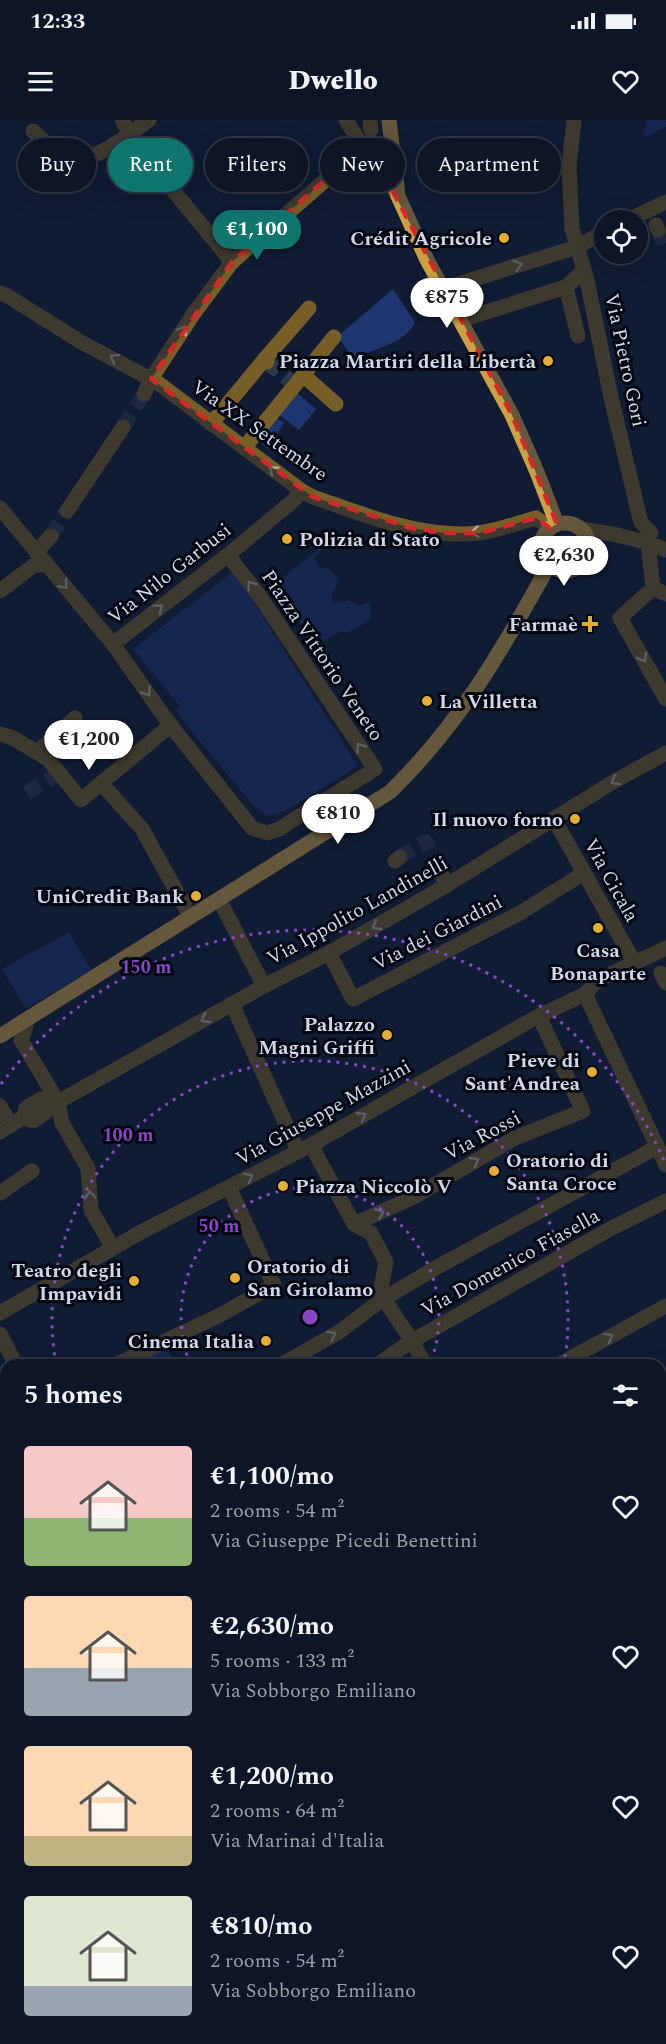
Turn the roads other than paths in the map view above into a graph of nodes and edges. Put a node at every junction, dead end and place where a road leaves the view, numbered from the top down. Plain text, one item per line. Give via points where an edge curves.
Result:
1 (122, 120) edge
2 (149, 120) edge
3 (346, 120) edge
4 (389, 120) edge
5 (574, 120) edge
6 (33, 131) dead end
7 (128, 135) junction
8 (357, 138) edge
9 (320, 184) edge
10 (395, 192) edge
11 (398, 196) junction
12 (666, 202) edge
13 (648, 211) edge
14 (594, 238) edge
15 (577, 247) junction
16 (232, 262) junction
17 (583, 266) junction
18 (566, 287) junction
19 (442, 289) junction
20 (0, 293) edge
21 (309, 308) dead end
22 (461, 320) junction
23 (578, 336) dead end
24 (333, 337) dead end
25 (151, 379) junction
26 (296, 380) junction
27 (144, 394) tunnel mouth
28 (336, 404) dead end
29 (211, 424) junction
30 (123, 427) tunnel mouth
31 (244, 448) junction
32 (302, 491) junction
33 (0, 508) edge
34 (67, 511) tunnel mouth
35 (553, 526) junction
36 (580, 529) junction
37 (51, 536) tunnel mouth
38 (650, 538) junction
39 (666, 550) edge
40 (228, 555) junction
41 (41, 558) junction
42 (549, 565) junction
43 (0, 591) edge
44 (660, 591) edge
45 (113, 644) junction
46 (665, 696) edge
47 (75, 718) dead end
48 (171, 725) junction
49 (0, 734) edge
50 (37, 752) junction
51 (666, 753) edge
52 (101, 783) junction
53 (554, 819) junction
54 (438, 868) tunnel mouth
55 (584, 873) junction
56 (447, 885) junction
57 (224, 909) dead end
58 (189, 914) dead end
59 (666, 948) edge
60 (329, 953) junction
61 (634, 962) junction
62 (658, 967) edge
63 (264, 986) junction
64 (585, 993) junction
65 (232, 1004) junction
66 (539, 1016) junction
67 (25, 1023) junction
68 (1, 1034) edge
69 (56, 1101) junction
70 (0, 1106) edge
71 (15, 1121) edge
72 (657, 1147) junction
73 (304, 1148) junction
74 (666, 1165) edge
75 (32, 1171) dead end
76 (229, 1187) junction
77 (0, 1193) edge
78 (666, 1201) edge
79 (353, 1223) junction
80 (113, 1248) junction
81 (383, 1299) junction
82 (666, 1306) edge
83 (0, 1313) edge
84 (0, 1334) edge
85 (412, 1341) junction
86 (13, 1359) edge
87 (128, 1359) edge
88 (292, 1359) edge
89 (385, 1359) edge
90 (422, 1359) edge
91 (569, 1359) edge

1 - 7 street
2 - 7 street
3 - 8 street
4 - 11 main road
5 - 15 street, Via Pietro Gori via 569,166 572,229
6 - 7 street via 72,162 84,160
7 - 16 street
9 - 16 street
10 - 11 street
11 - 19 main road
12 - 13 street
14 - 15 street
15 - 17 street, Via Pietro Gori
19 -> 15 street
25 -> 16 street
17 - 18 street
17 - 38 street, Via Pietro Gori via 639,515
18 - 22 street
18 - 23 street
19 - 22 main road
25 -> 20 street, Via XX Settembre
21 - 29 street
22 - 35 main road via 512,415 537,472
24 - 26 street
25 - 27 street
25 - 29 street, Via XX Settembre
26 - 28 street
26 - 31 street
29 - 31 street, Via XX Settembre
30 - 34 street
32 -> 31 street, Via XX Settembre
35 -> 32 street, Via XX Settembre via 536,518 480,533 445,533 382,520
32 - 40 street, Via Nilo Garbusi
33 - 41 street, Via Nilo Garbusi
35 - 36 main road via 565,523
35 - 42 main road via 544,534 541,550
36 - 38 street
36 - 42 main road via 589,546 581,564 561,571
37 - 41 street
38 - 39 street
38 - 44 street
45 -> 40 street, Via Nilo Garbusi
48 -> 40 street, Piazza Vittorio Veneto via 252,828 267,833 375,769
41 - 43 street
41 -> 45 street, Via Nilo Garbusi
42 - 67 main road via 495,661 467,701 421,762 390,792
44 -> 46 street via 620,618
45 -> 48 street, Piazza Vittorio Veneto
47 - 50 street
48 - 52 street
49 - 50 street
50 - 52 street via 48,759 57,776 81,800
51 -> 53 street, Via Ippolito Landinelli
52 - 58 street via 142,828
53 - 55 street, Via Cicala
53 - 56 street, Via Ippolito Landinelli
54 - 56 street
55 - 60 street, Via dei Giardini via 520,913 352,999
55 - 61 street, Via Cicala
56 -> 60 street, Via Ippolito Landinelli via 395,907
57 - 63 street
59 - 62 street, Via Giuseppe Mazzini
60 - 63 street, Via Ippolito Landinelli
61 - 62 street, Via Giuseppe Mazzini
61 - 64 street, Via Giuseppe Mazzini via 598,980
63 - 65 street, Via Ippolito Landinelli
64 - 66 street, Via Giuseppe Mazzini
64 - 72 street
65 -> 69 street, Via Ippolito Landinelli
65 - 73 street
73 -> 66 street, Via Giuseppe Mazzini
79 -> 66 street, Via Rossi via 405,1201 515,1138 583,1111
67 - 68 main road
67 - 69 street
69 - 71 street, Via Ippolito Landinelli via 41,1100
80 -> 69 street via 91,1210 88,1168 62,1123
70 - 71 street
72 - 74 street
72 - 81 street
76 -> 73 street, Via Giuseppe Mazzini
73 - 79 street
75 - 77 street
76 - 80 street, Via Giuseppe Mazzini
76 - 87 street via 274,1285
78 - 85 street, Via Domenico Fiasella
79 - 81 street via 371,1233 386,1262 380,1293
80 - 83 street, Via Giuseppe Mazzini
81 - 85 street
88 -> 81 street via 339,1332
91 -> 82 street
84 - 86 street
85 - 89 street, Via Domenico Fiasella
85 - 90 street

